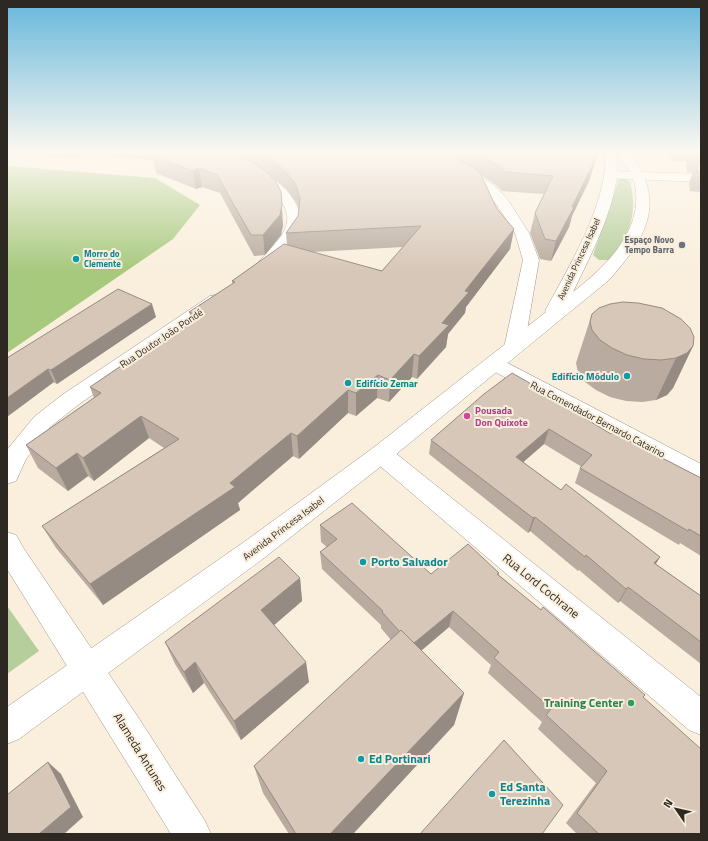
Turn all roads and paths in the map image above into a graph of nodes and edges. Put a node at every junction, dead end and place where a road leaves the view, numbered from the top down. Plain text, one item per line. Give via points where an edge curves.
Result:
1 (280, 192) edge
2 (493, 192) edge
3 (606, 192) edge
4 (641, 192) edge
5 (582, 255) junction
6 (614, 264) junction
7 (252, 275) edge
8 (229, 291) edge
9 (551, 318) junction
10 (514, 348) junction
11 (495, 364) junction
12 (381, 454) junction
13 (701, 474) edge
14 (7, 475) edge
15 (7, 543) edge
16 (88, 670) junction
17 (701, 718) edge
18 (7, 726) edge
19 (192, 834) edge

1 - 7 street via 290,204 294,219 290,235 280,251
2 - 10 street via 522,233 531,260
3 - 5 street, Avenida Princesa Isabel
4 - 6 street, Avenida Princesa Isabel via 641,219 636,235
5 - 6 street via 596,264
5 - 9 street, Avenida Princesa Isabel
6 - 9 street, Avenida Princesa Isabel
8 - 14 street, Rua Doutor João Pondé via 42,422 16,455
9 - 10 street, Avenida Princesa Isabel
10 - 11 street, Avenida Princesa Isabel
11 - 12 street, Avenida Princesa Isabel
11 - 13 street, Rua Comendador Bernardo Catarino
12 - 16 street, Avenida Princesa Isabel
12 - 17 street, Rua Lord Cochrane
15 - 16 street
16 - 18 street, Avenida Princesa Isabel
16 - 19 street, Alameda Antunes

